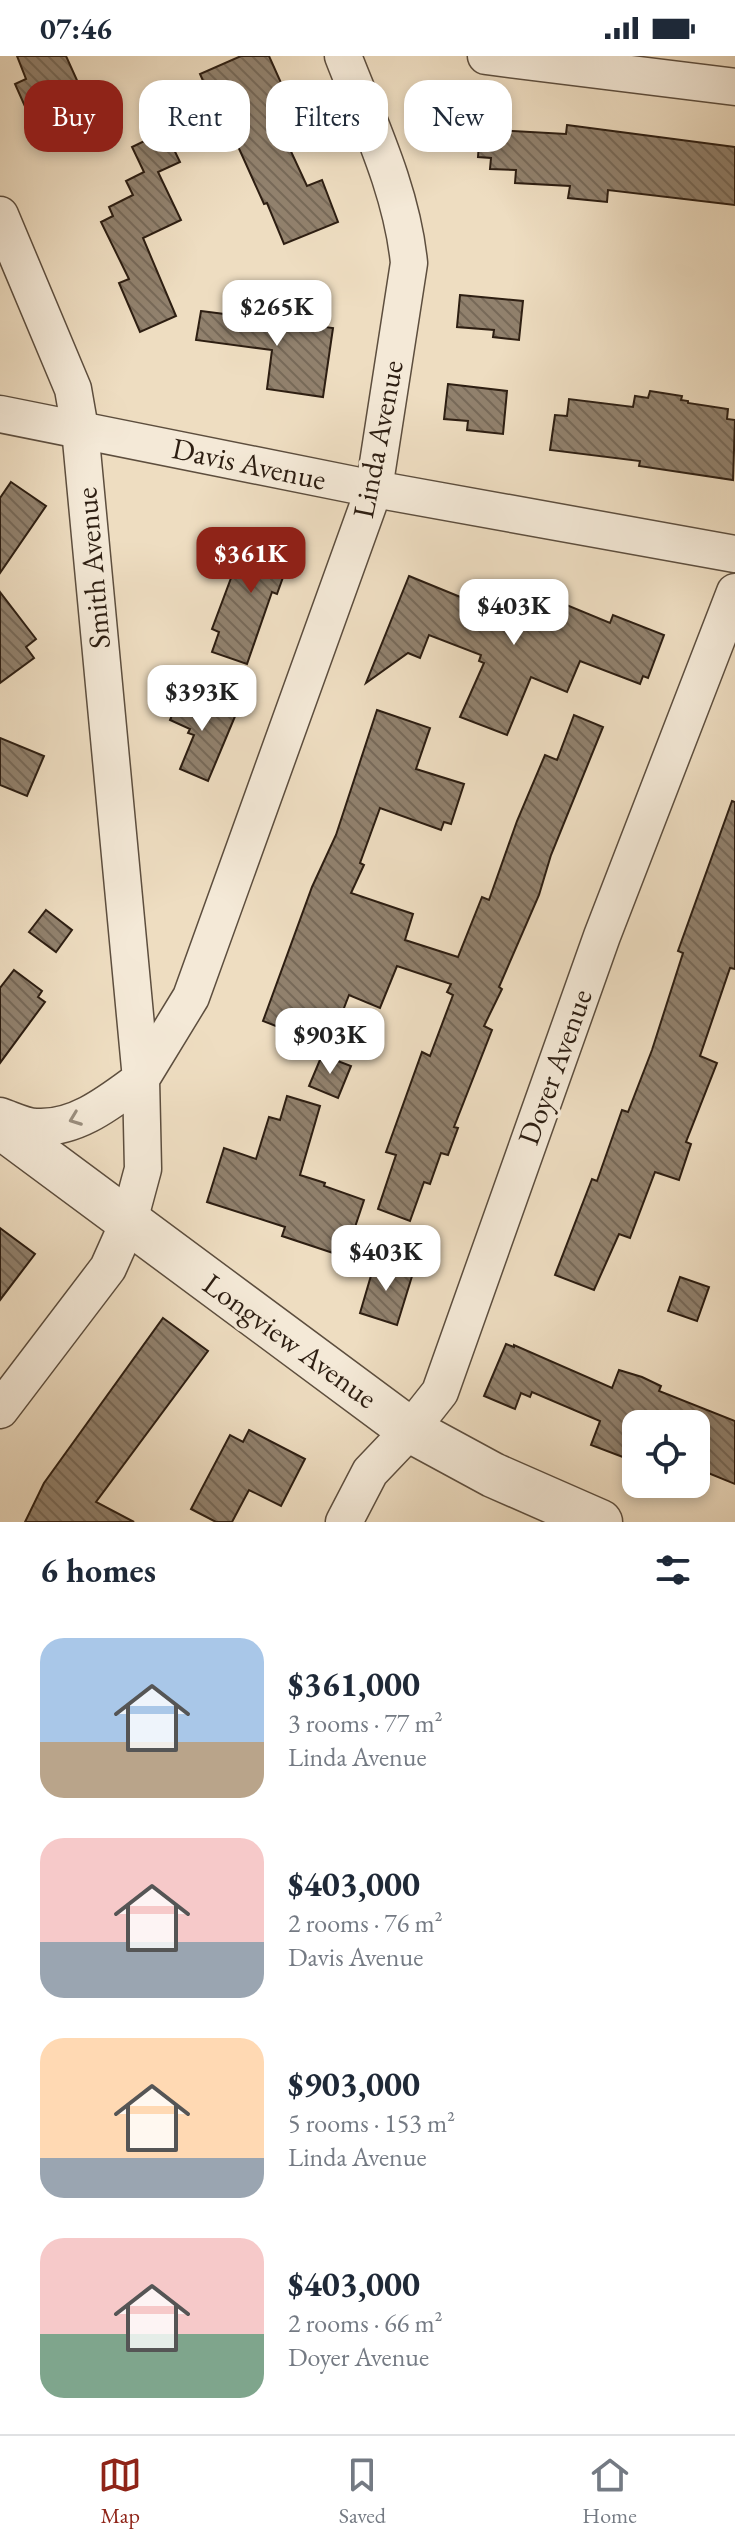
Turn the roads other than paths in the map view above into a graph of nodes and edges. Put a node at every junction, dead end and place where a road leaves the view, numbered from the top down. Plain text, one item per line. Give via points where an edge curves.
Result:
1 (343, 56) edge
2 (486, 56) edge
3 (735, 87) edge
4 (0, 215) edge
5 (0, 414) edge
6 (80, 429) junction
7 (374, 489) junction
8 (735, 554) edge
9 (735, 592) edge
10 (141, 1079) junction
11 (0, 1116) edge
12 (0, 1126) edge
13 (129, 1221) junction
14 (0, 1410) edge
15 (410, 1430) junction
16 (344, 1522) edge
17 (600, 1522) edge

1 - 7 street, Linda Avenue via 393,191 409,263
2 - 3 street
4 - 6 street, Smith Avenue via 73,389
5 - 6 street, Davis Avenue
6 - 7 street, Davis Avenue
6 - 10 street, Smith Avenue
7 - 8 street, Davis Avenue
7 - 10 street, Linda Avenue via 191,997
9 - 15 street, Doyer Avenue via 602,936 440,1392
10 -> 11 street, Linda Avenue via 75,1120 34,1128
10 - 13 street via 143,1169
12 - 13 street, Longview Avenue
13 - 14 street via 108,1268
13 - 15 street, Longview Avenue
15 - 16 street, Doyer Avenue via 370,1472
15 - 17 street, Longview Avenue via 493,1475

